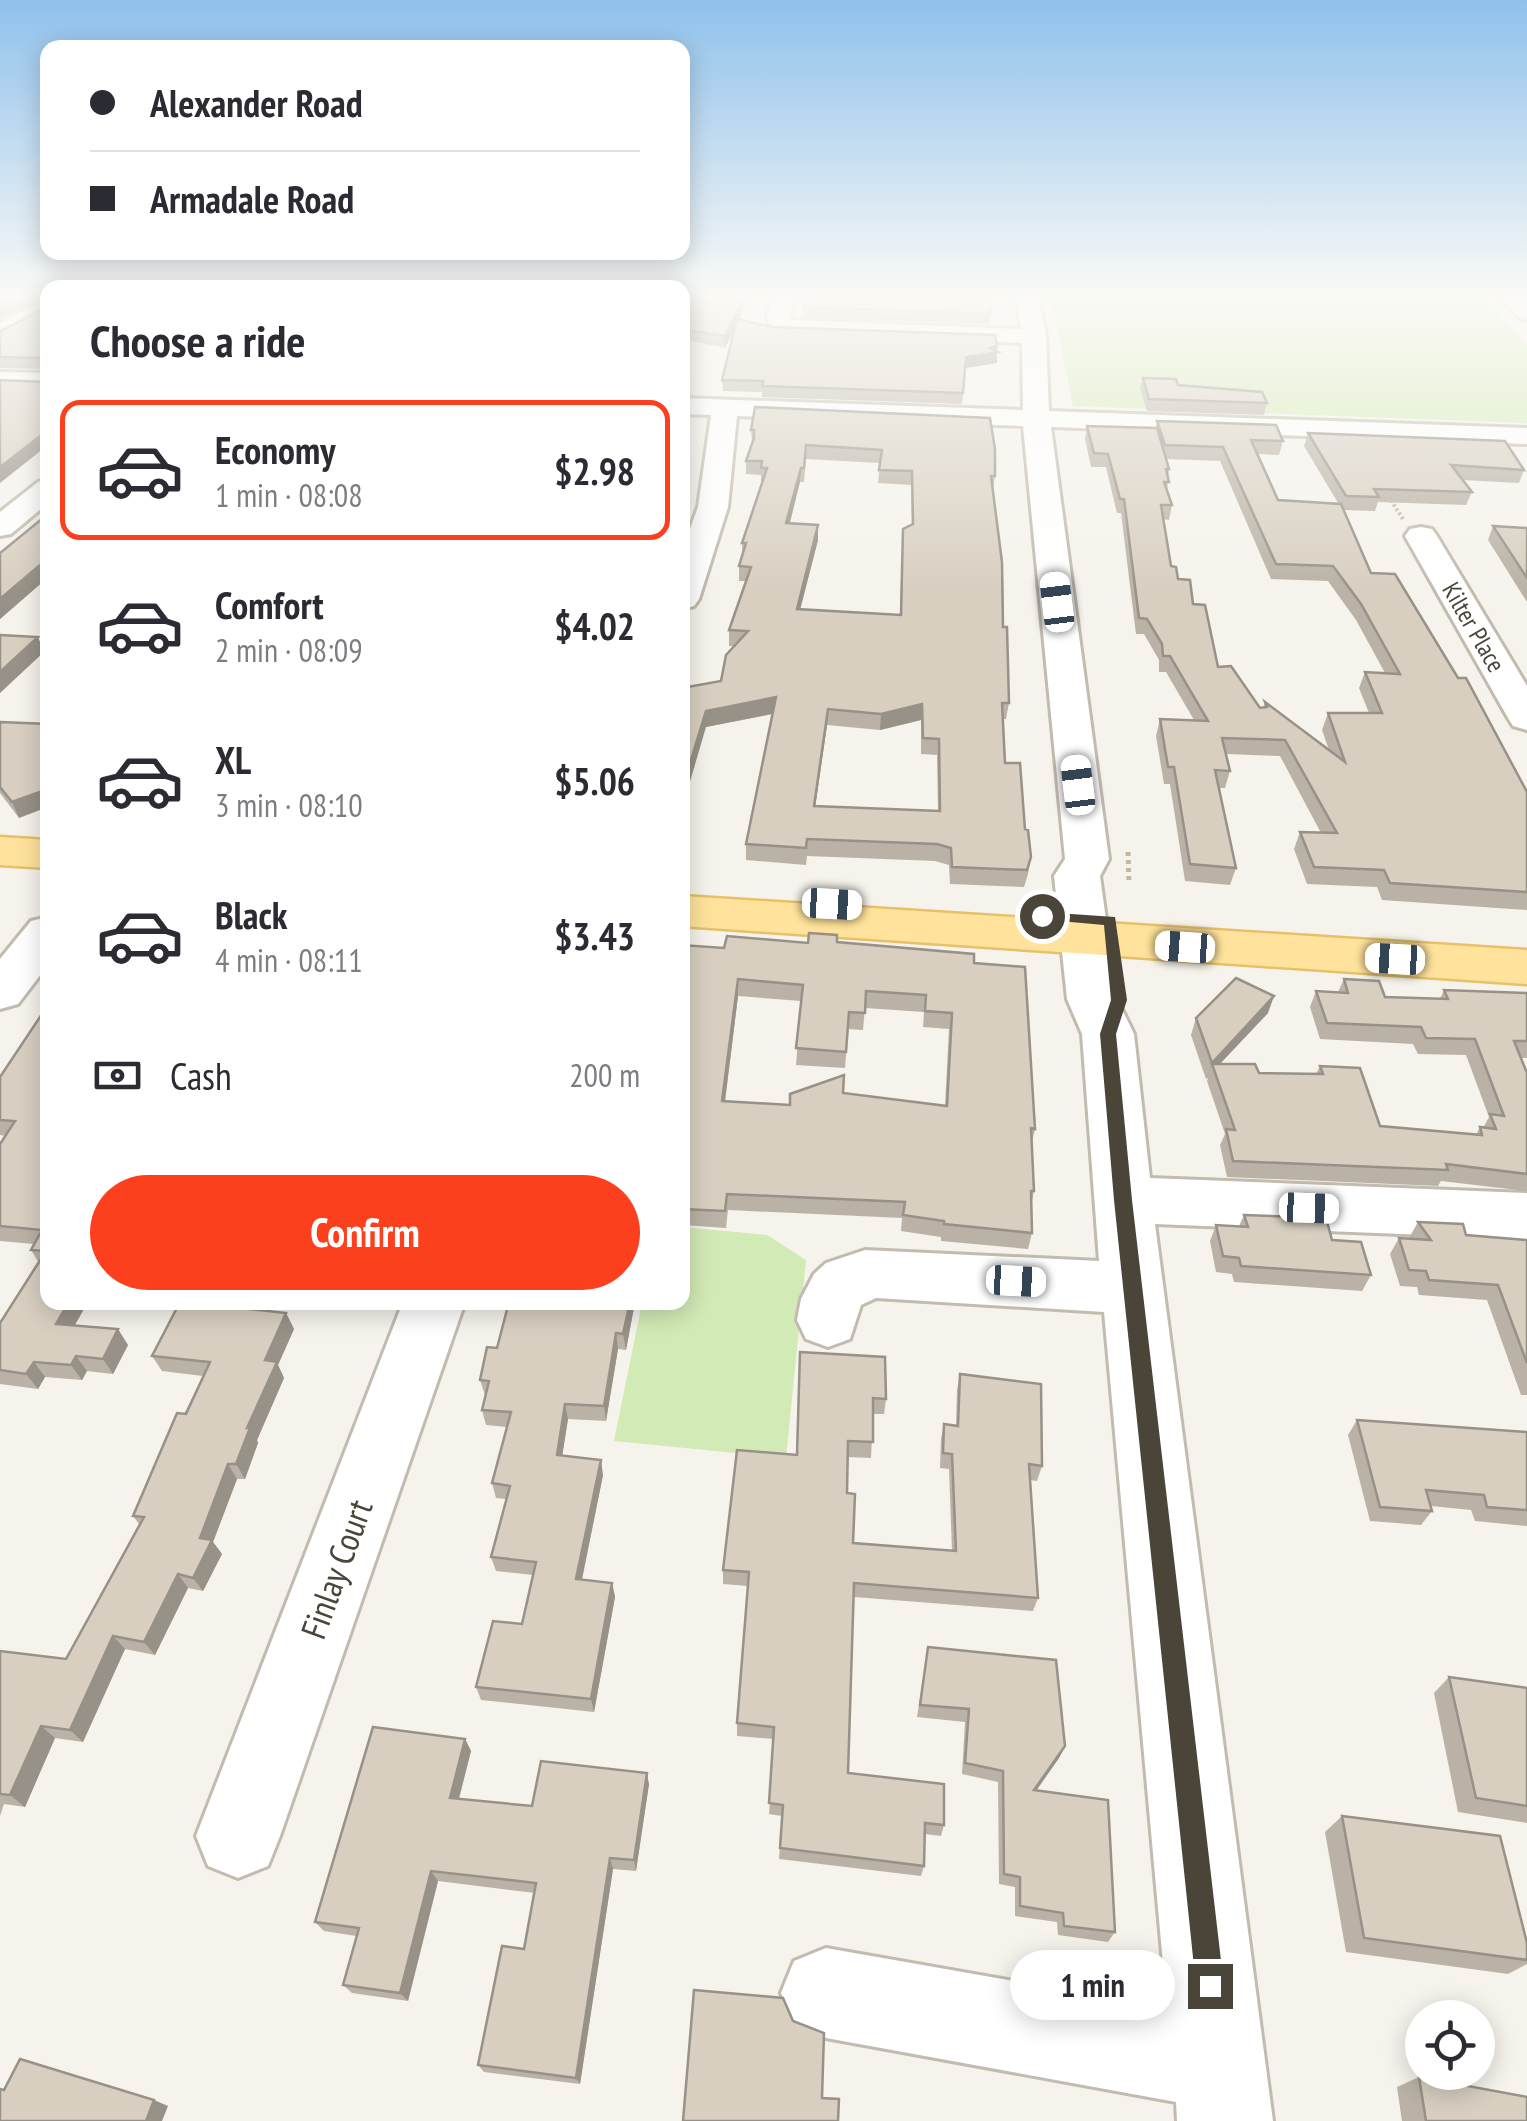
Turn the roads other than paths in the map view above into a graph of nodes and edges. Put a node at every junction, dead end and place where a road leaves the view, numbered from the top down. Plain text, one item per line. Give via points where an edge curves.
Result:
1 (1035, 394) edge
2 (690, 406) edge
3 (725, 408) junction
4 (1036, 418) junction
5 (1527, 436) edge
6 (40, 494) edge
7 (0, 527) edge
8 (1420, 536) road end
9 (690, 574) edge
10 (1527, 718) edge
11 (0, 851) edge
12 (40, 854) edge
13 (0, 865) edge
14 (40, 868) edge
15 (690, 896) edge
16 (690, 911) edge
17 (1097, 930) junction
18 (40, 942) edge
19 (1527, 950) edge
20 (1527, 968) edge
21 (0, 992) edge
22 (1123, 1200) junction
23 (1527, 1216) edge
24 (1132, 1288) junction
25 (431, 1310) edge
26 (828, 1320) dead end
27 (238, 1836) dead end
28 (826, 1992) dead end
29 (1222, 2092) edge

1 - 4 street
2 - 3 street
3 - 4 street
3 - 9 street via 712,507
4 - 5 street
4 - 17 street via 1087,858 1077,876
6 - 7 street
8 - 10 street, Kilter Place
11 - 12 main road
13 - 14 main road
15 - 17 main road
16 - 17 main road
17 - 19 main road
17 - 20 main road
17 - 22 street via 1092,999 1108,1034
18 - 21 street
22 - 23 street
22 - 24 street
24 - 26 street via 876,1273 838,1286
24 - 29 street
25 - 27 street, Finlay Court
28 - 29 street

